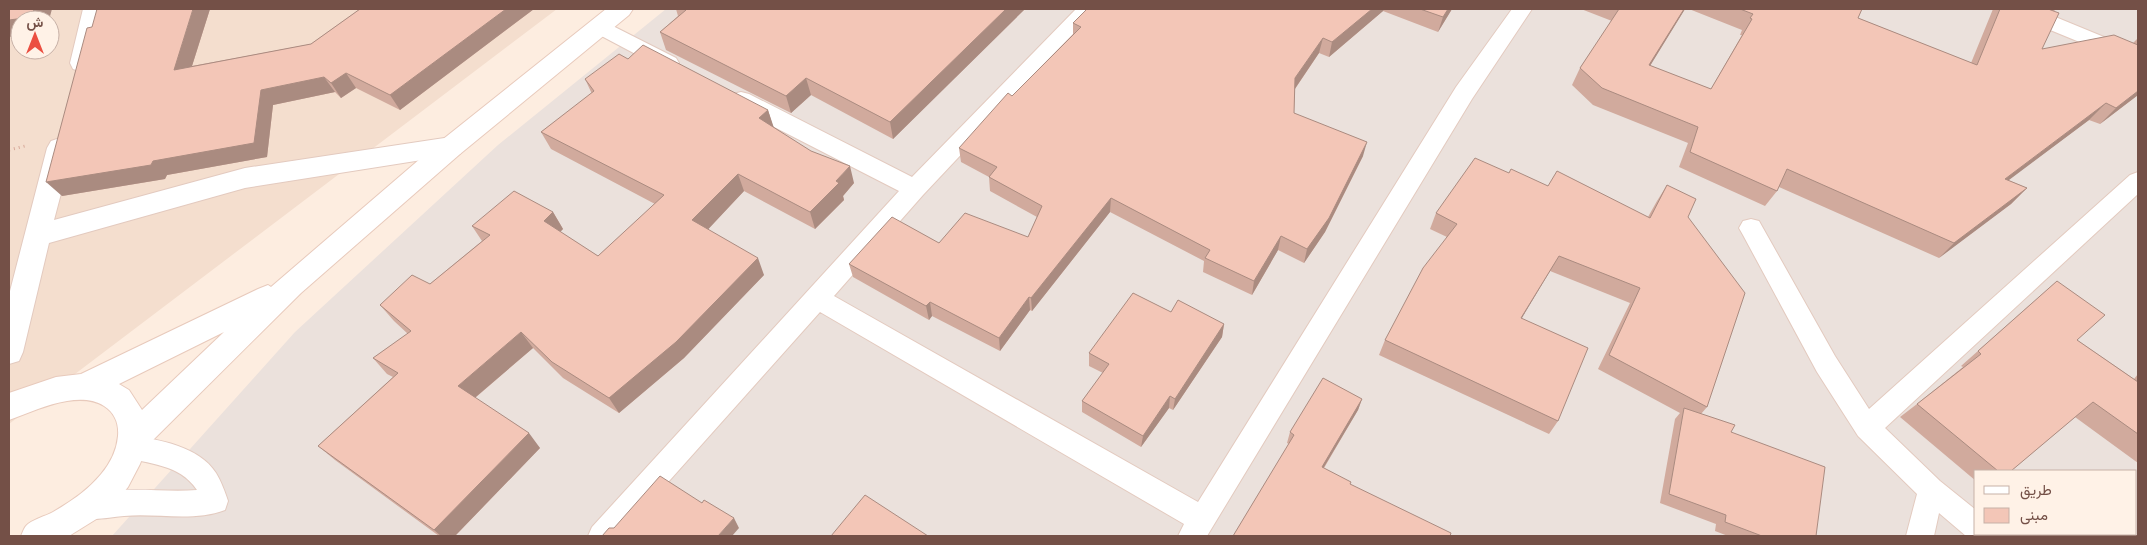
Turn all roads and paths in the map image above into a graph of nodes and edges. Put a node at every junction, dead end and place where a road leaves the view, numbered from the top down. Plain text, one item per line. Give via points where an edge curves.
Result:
1 (95, 9) edge
2 (622, 9) edge
3 (1088, 9) edge
4 (1522, 9) edge
5 (2018, 9) edge
6 (599, 26) junction
7 (2138, 59) edge
8 (687, 72) edge
9 (77, 83) edge
10 (722, 90) edge
11 (65, 130) edge
12 (450, 147) junction
13 (2138, 181) edge
14 (915, 189) junction
15 (1751, 228) dead end
16 (37, 235) junction
17 (291, 285) junction
18 (817, 298) junction
19 (9, 352) edge
20 (86, 386) junction
21 (9, 389) edge
22 (38, 393) junction
23 (9, 406) edge
24 (1867, 428) junction
25 (132, 442) junction
26 (1931, 490) junction
27 (88, 507) junction
28 (1974, 525) edge
29 (1198, 528) edge
30 (52, 532) edge
31 (602, 536) edge
32 (1920, 536) edge

1 - 9 street
2 - 6 street
3 - 14 lane
4 - 29 lane via 1459,101
5 - 7 lane
6 - 8 lane
6 - 12 street
10 - 14 lane
11 - 16 street
12 - 16 street via 245,178
12 - 17 street
13 - 24 lane
14 - 18 lane
15 - 24 lane via 1826,364
16 - 19 street
17 - 20 street
17 - 25 street
18 - 29 lane
18 - 31 lane
20 - 22 street
20 - 25 street via 107,391 123,402 132,418
21 - 22 street
22 - 23 street
24 - 26 lane
25 - 27 street via 125,464
25 - 27 lane via 192,467 205,479 215,501
26 - 28 lane
26 - 32 lane
27 - 30 street

